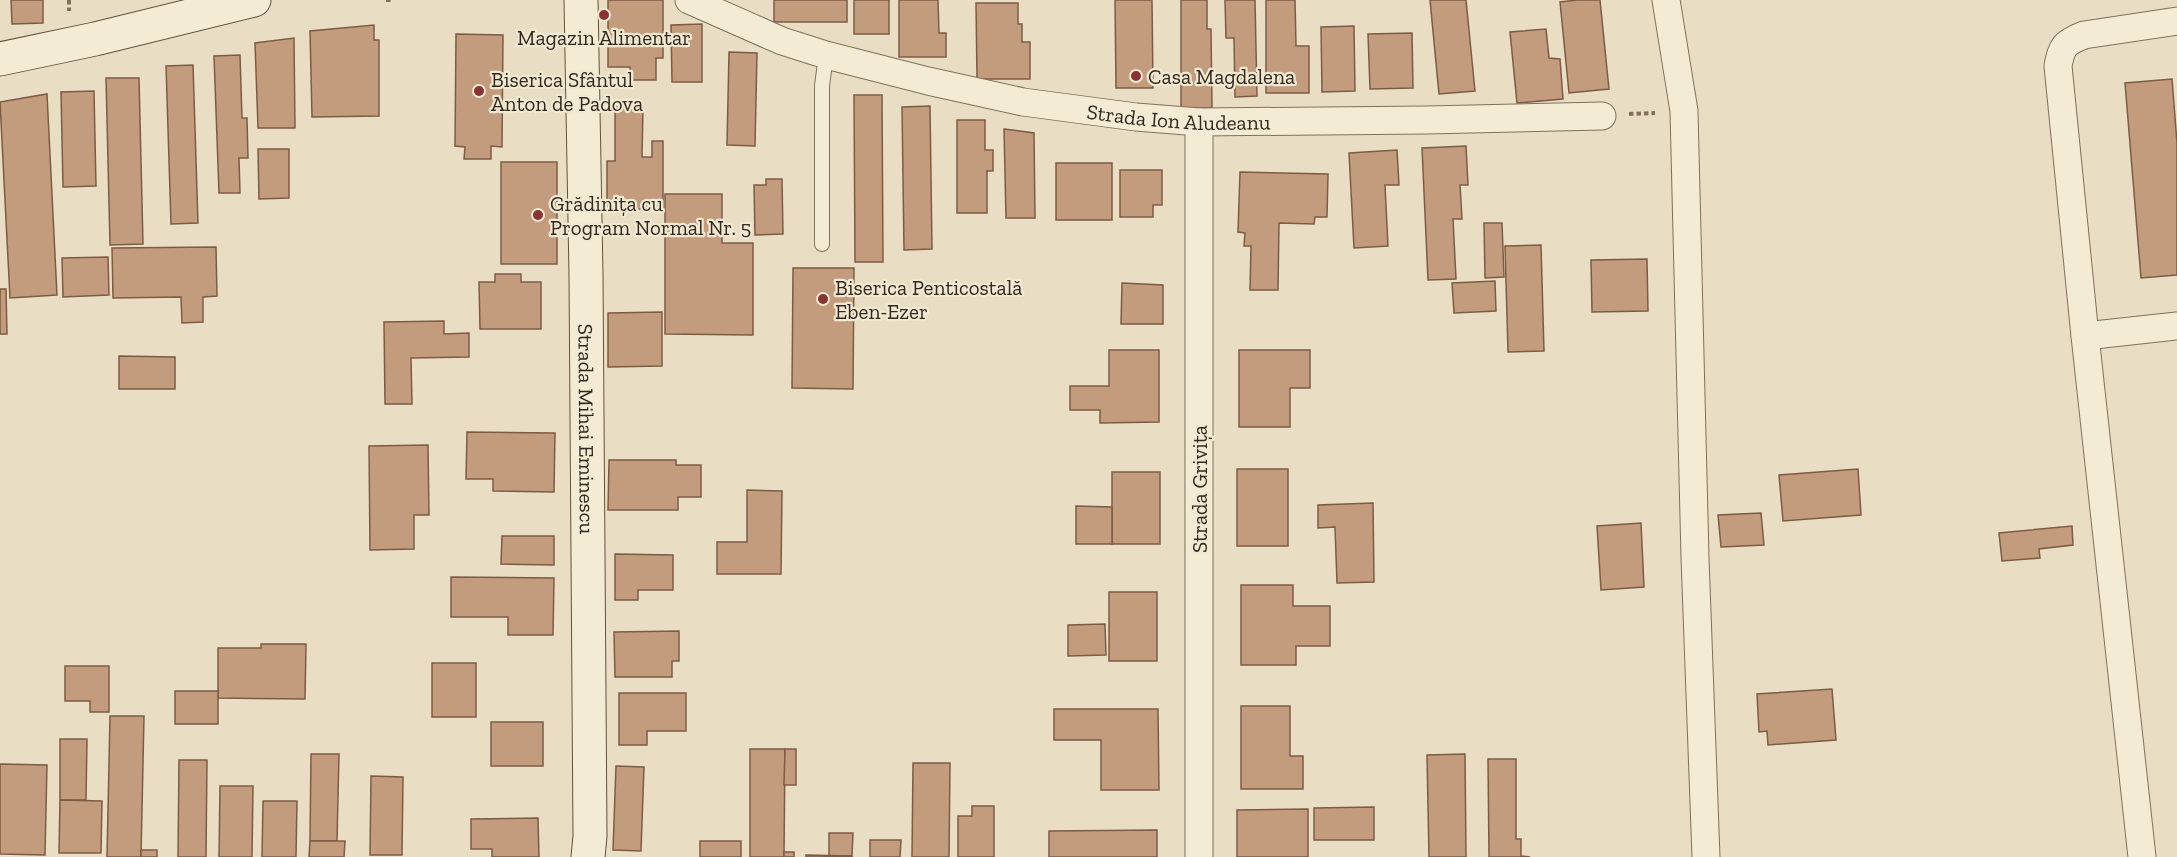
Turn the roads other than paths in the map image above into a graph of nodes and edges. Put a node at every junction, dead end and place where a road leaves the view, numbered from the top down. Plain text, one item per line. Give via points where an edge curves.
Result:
1 (254, 0) edge
2 (581, 0) edge
3 (689, 0) edge
4 (1666, 0) edge
5 (2177, 21) edge
6 (825, 55) junction
7 (0, 59) edge
8 (1602, 116) road end
9 (1199, 122) junction
10 (822, 244) dead end
11 (2177, 326) edge
12 (2085, 336) junction
13 (588, 857) edge
14 (1199, 857) edge
15 (1706, 857) edge
16 (2142, 857) edge

1 - 7 main road
2 - 13 main road, Strada Mihai Eminescu via 590,682
3 - 6 street, Strada Ion Aludeanu via 782,41
4 - 15 street via 1684,111
5 - 12 street via 2084,35 2061,48 2058,66
6 - 9 street, Strada Ion Aludeanu via 1023,102
6 - 10 lane
8 - 9 street, Strada Ion Aludeanu
9 - 14 street, Strada Grivița
11 - 12 street
12 - 16 street

